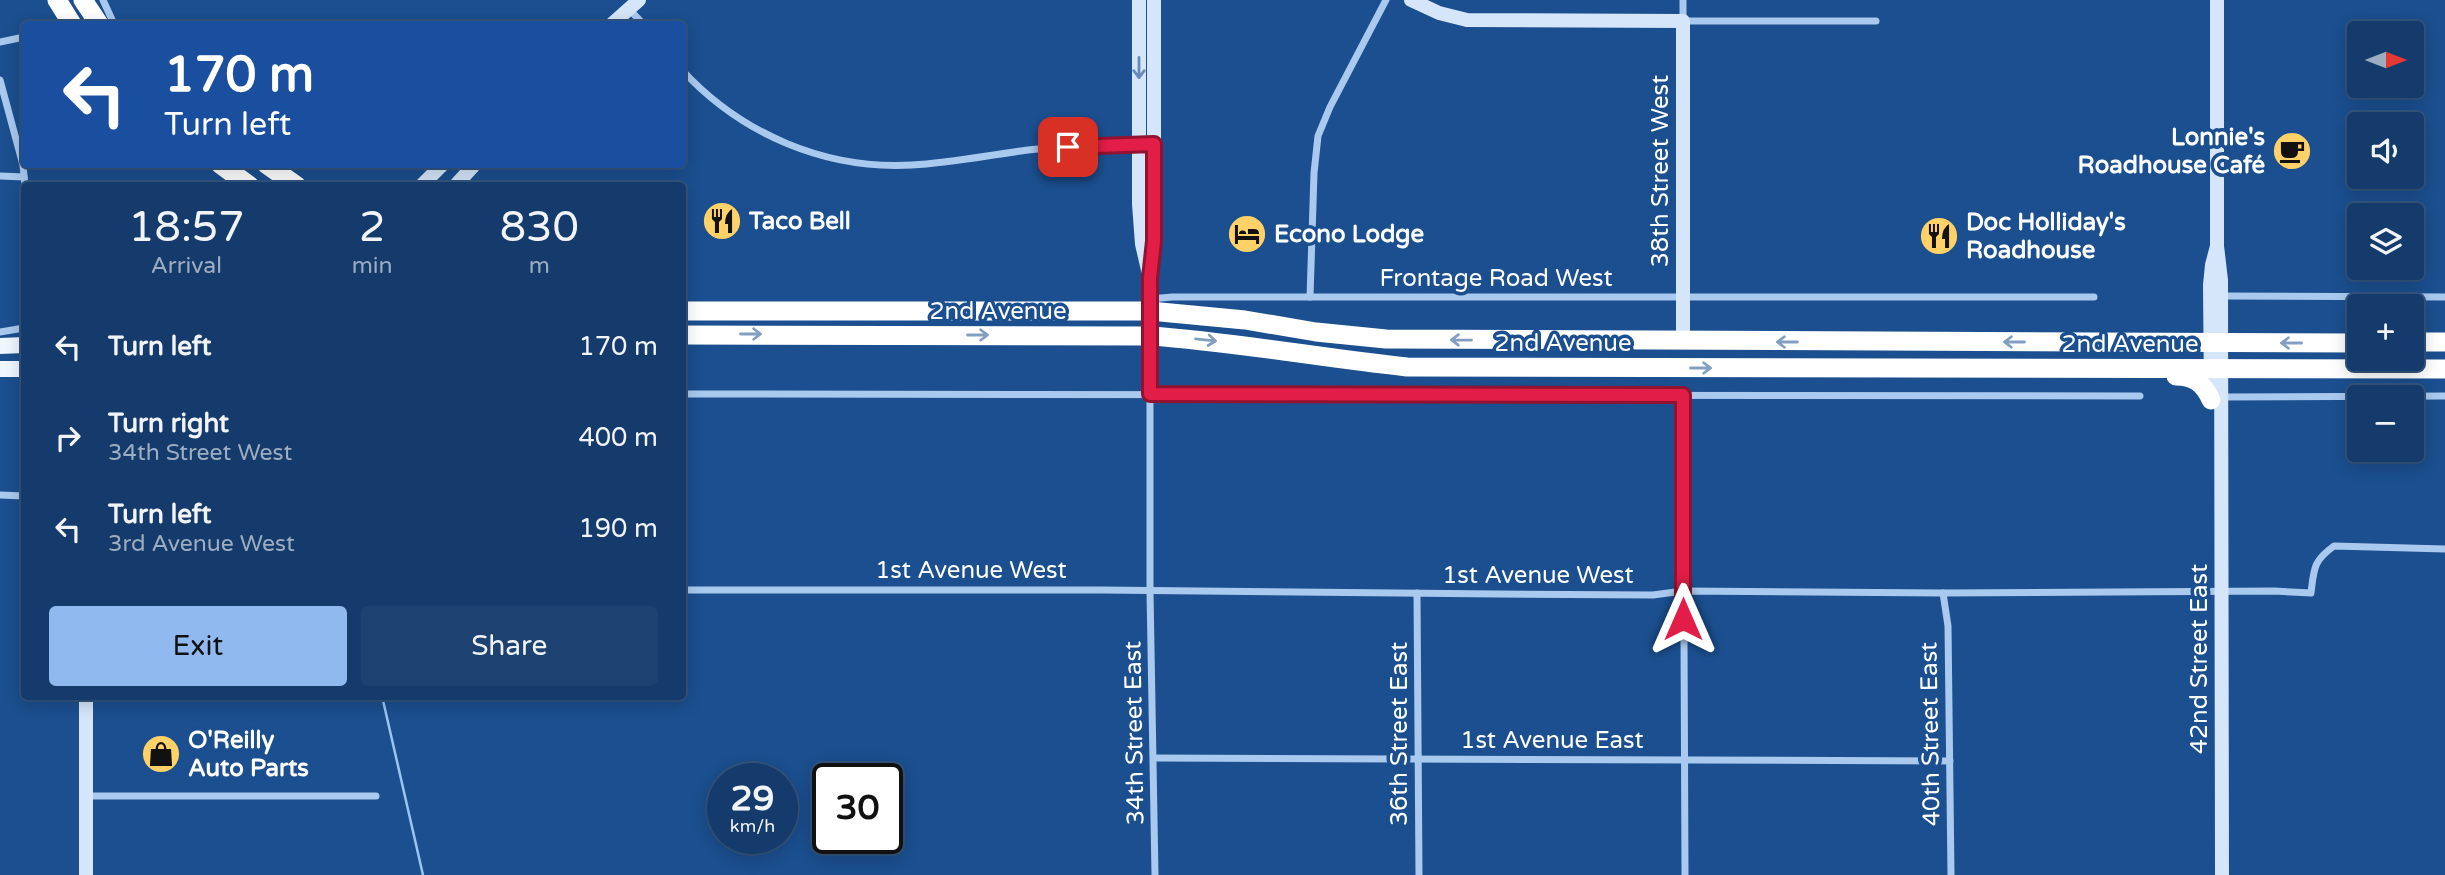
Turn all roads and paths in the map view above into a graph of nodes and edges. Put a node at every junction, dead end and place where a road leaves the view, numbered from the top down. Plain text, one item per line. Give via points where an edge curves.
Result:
1 (57, 0) edge
2 (83, 0) edge
3 (103, 0) edge
4 (1139, 0) edge
5 (1154, 0) edge
6 (1386, 0) edge
7 (1411, 0) edge
8 (1683, 0) edge
9 (2217, 0) edge
10 (634, 4) edge
11 (70, 21) edge
12 (97, 21) edge
13 (113, 21) edge
14 (615, 21) edge
15 (642, 21) edge
16 (1683, 21) junction
17 (1876, 21) dead end
18 (21, 38) edge
19 (0, 42) edge
20 (686, 75) edge
21 (0, 80) edge
22 (1147, 144) junction
23 (21, 165) edge
24 (22, 168) edge
25 (272, 168) edge
26 (439, 168) edge
27 (471, 168) edge
28 (225, 169) edge
29 (0, 176) edge
30 (24, 177) junction
31 (25, 182) edge
32 (244, 182) edge
33 (291, 182) edge
34 (425, 182) edge
35 (459, 182) edge
36 (2217, 246) junction
37 (2221, 296) junction
38 (1310, 297) junction
39 (1683, 297) junction
40 (2094, 297) dead end
41 (2445, 297) edge
42 (1150, 305) junction
43 (686, 311) edge
44 (21, 328) edge
45 (0, 332) edge
46 (686, 335) edge
47 (1150, 336) junction
48 (1683, 342) junction
49 (2347, 342) edge
50 (2424, 342) edge
51 (2445, 342) edge
52 (2216, 343) junction
53 (21, 345) edge
54 (0, 346) edge
55 (1362, 362) junction
56 (2021, 368) junction
57 (2216, 368) junction
58 (0, 369) edge
59 (21, 369) edge
60 (2445, 369) edge
61 (686, 394) edge
62 (1150, 394) junction
63 (1683, 395) junction
64 (2140, 396) dead end
65 (2445, 396) edge
66 (2216, 398) junction
67 (0, 495) edge
68 (21, 496) edge
69 (2445, 549) edge
70 (686, 590) edge
71 (1150, 591) junction
72 (1683, 592) junction
73 (2222, 592) junction
74 (1417, 593) junction
75 (1943, 593) junction
76 (86, 700) edge
77 (1153, 758) junction
78 (1683, 759) junction
79 (1418, 760) junction
80 (1950, 761) junction
81 (86, 796) junction
82 (376, 796) dead end
83 (86, 875) edge
84 (1154, 875) edge
85 (1419, 875) edge
86 (1685, 875) edge
87 (1951, 875) edge
88 (2222, 875) edge

1 - 11 highway
2 - 12 highway
3 - 13 street
4 -> 22 street
5 - 22 street
6 - 38 street via 1318,136
7 - 16 street via 1467,20
8 - 16 street, 38th Street West
9 - 36 street
10 - 14 street
10 - 15 street
16 - 17 street
16 - 39 street, 38th Street West
18 - 19 street
20 - 22 street via 712,99 762,132 845,161 912,166 1045,148
21 - 23 street
22 - 42 street via 1154,241
24 - 30 street
25 - 33 highway
26 - 34 street
27 - 35 street
28 - 32 highway
29 - 30 street
30 - 31 street
36 - 37 street
36 - 52 street via 2210,275
37 - 41 street
37 - 52 street
38 - 39 street, Frontage Road West
38 - 42 street, Frontage Road West
39 - 40 street, Frontage Road West
39 - 48 street, 38th Street West
42 - 43 highway, 2nd Avenue
42 - 47 street
48 -> 42 highway, 2nd Avenue via 1386,339
44 - 45 street
46 -> 47 highway, 2nd Avenue
47 -> 55 highway, 2nd Avenue
47 - 62 street, 34th Street East
52 -> 48 highway, 2nd Avenue
48 - 55 highway via 1671,354
49 -> 52 highway, 2nd Avenue
50 - 51 highway
52 - 57 street, 42nd Street East
53 - 54 main road
55 -> 56 highway, 2nd Avenue via 1458,368
56 - 57 highway, 2nd Avenue
56 - 66 highway via 2076,376 2184,376
57 - 60 highway, 2nd Avenue
57 - 66 street, 42nd Street East
58 - 59 main road
61 - 62 street
62 - 63 street
62 - 71 street, 34th Street East
63 - 64 street
63 - 72 street
65 - 66 street
66 - 73 street, 42nd Street East via 2221,443
67 - 68 street
69 - 73 street, 1st Avenue West via 2334,546 2320,556 2314,568 2311,593
70 - 71 street, 1st Avenue West
71 - 74 street, 1st Avenue West
71 - 77 street, 34th Street East
72 - 74 street, 1st Avenue West
72 - 75 street, 1st Avenue West
72 - 78 street
73 - 75 street, 1st Avenue West
73 - 88 street, 42nd Street East
74 - 79 street, 36th Street East
75 - 80 street, 40th Street East via 1948,626
76 - 81 street
77 - 79 street, 1st Avenue East
77 - 84 street, 34th Street East
78 - 79 street, 1st Avenue East
78 - 80 street, 1st Avenue East
78 - 86 street
79 - 85 street, 36th Street East
80 - 87 street, 40th Street East
81 - 82 street
81 - 83 street

